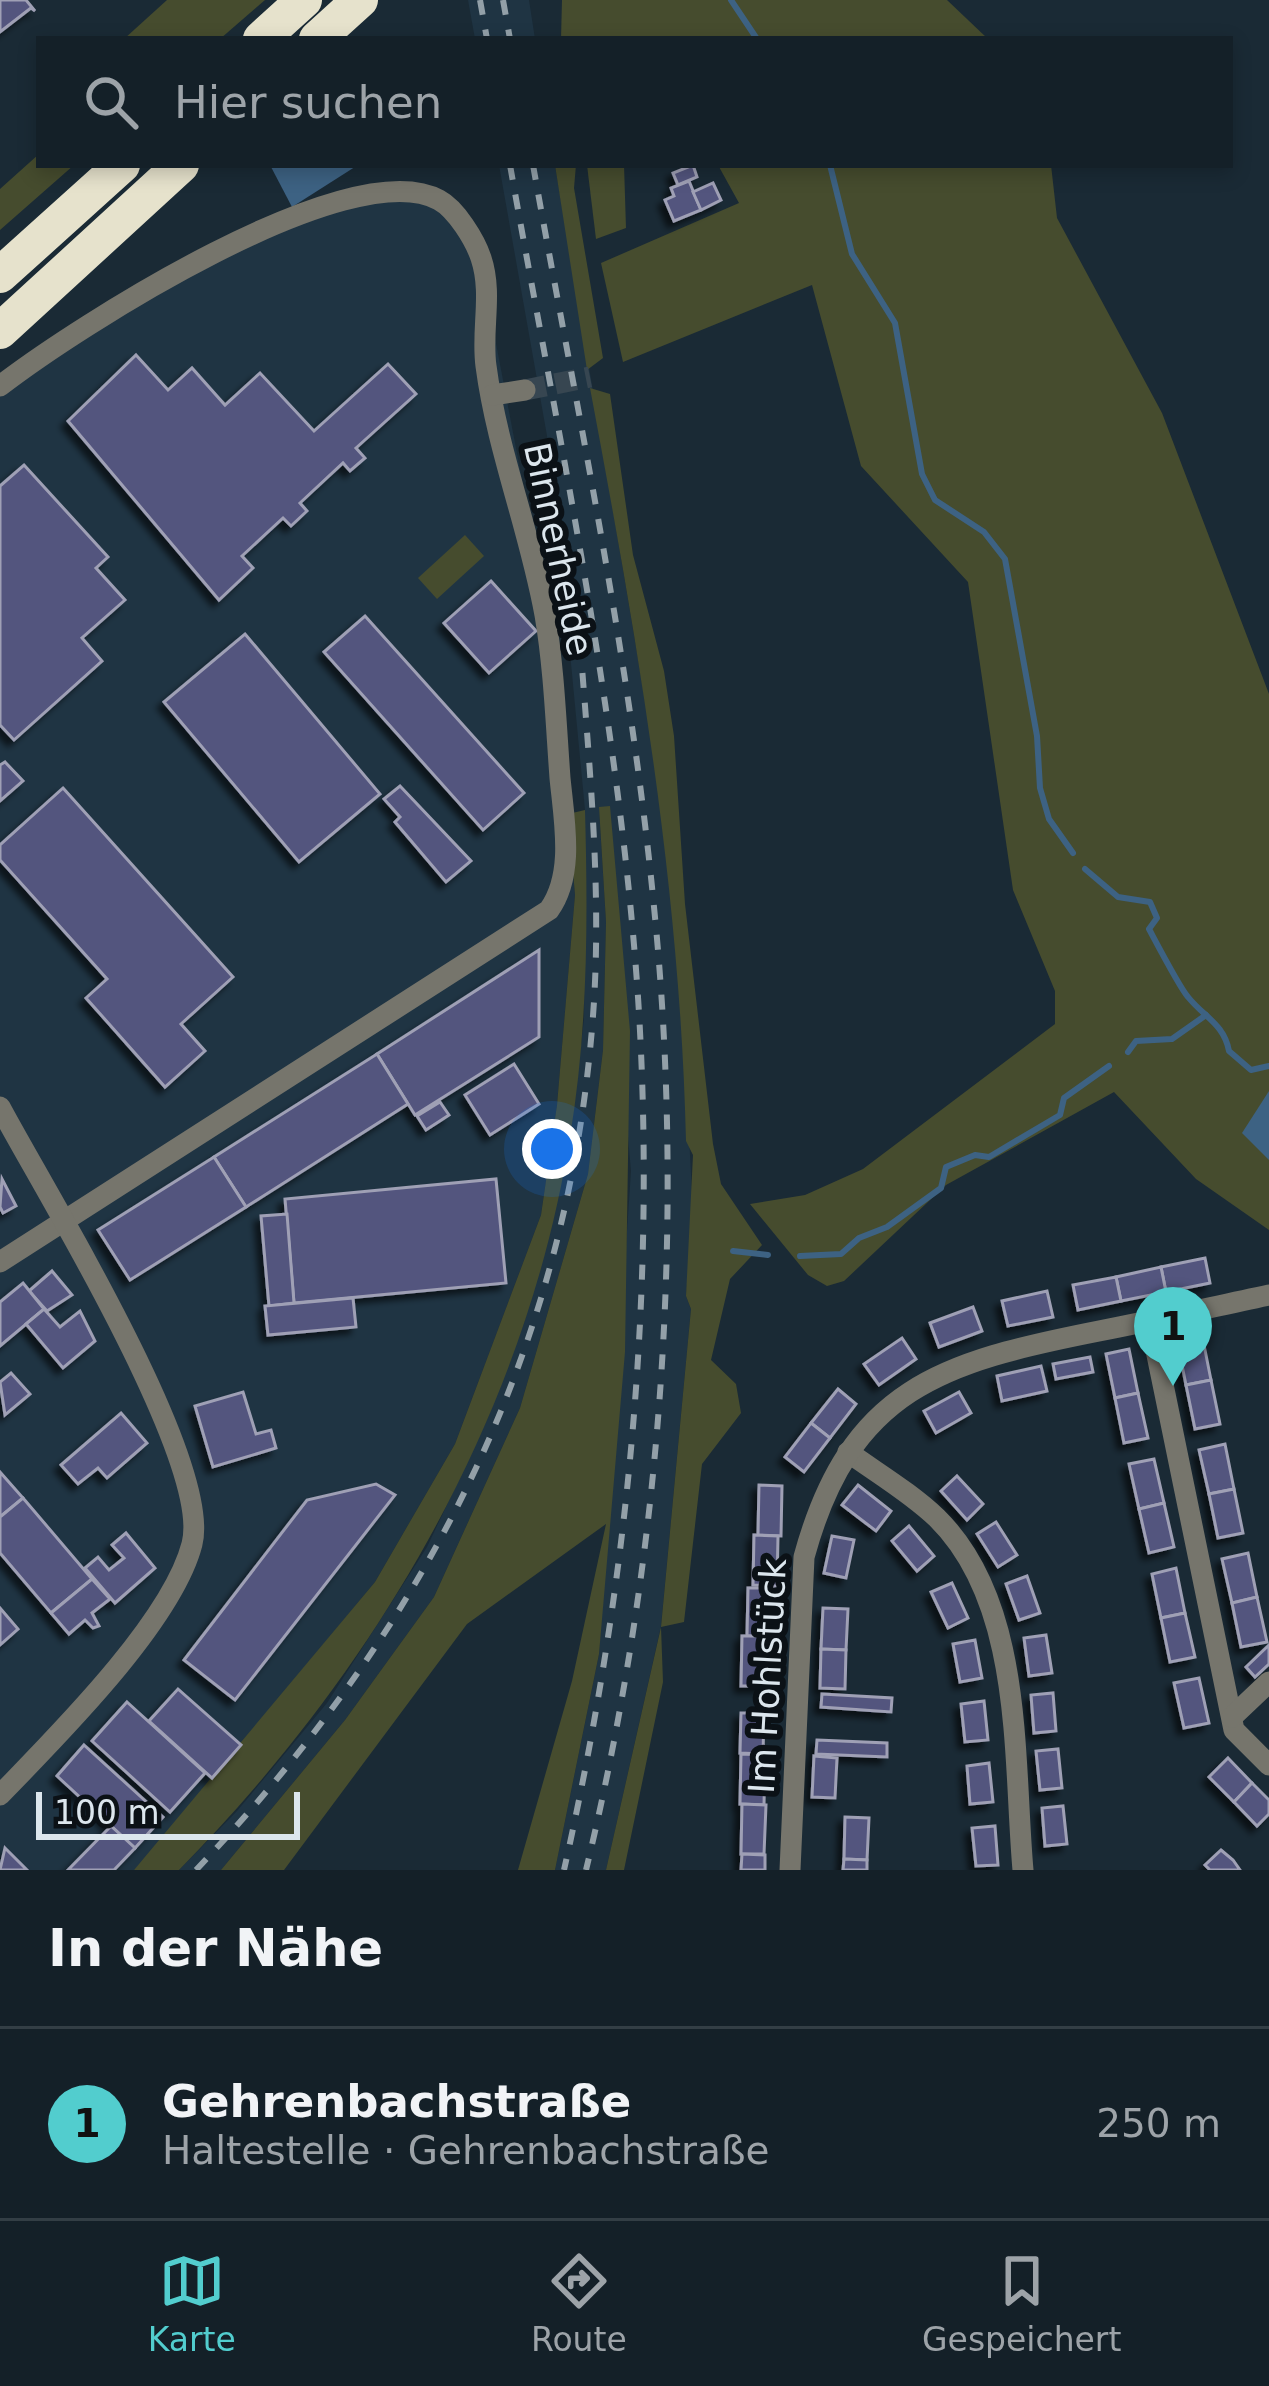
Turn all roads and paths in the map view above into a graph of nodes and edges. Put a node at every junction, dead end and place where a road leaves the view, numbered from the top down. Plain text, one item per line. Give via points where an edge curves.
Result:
1 (304, 0) edge
2 (264, 36) edge
3 (119, 168) edge
4 (178, 168) edge
5 (0, 274) edge
6 (0, 331) edge
7 (0, 386) edge
8 (525, 390) tunnel mouth
9 (492, 395) junction
10 (0, 1107) edge
11 (52, 1227) junction
12 (0, 1262) edge
13 (1269, 1295) edge
14 (1150, 1321) junction
15 (848, 1452) junction
16 (1269, 1682) edge
17 (1232, 1717) junction
18 (1269, 1765) edge
19 (0, 1796) edge
20 (790, 1870) edge
21 (1023, 1870) edge

1 - 2 highway
3 - 5 highway
4 - 6 highway
7 - 9 street, Binnerheide via 227,245 343,199 400,187 442,201 474,241 488,297
8 - 9 street
9 - 11 street, Binnerheide via 545,614 565,827 559,897 535,920
10 - 11 street
11 - 12 street, Binnerheide
11 - 19 street via 184,1468 194,1539 159,1611
13 - 14 street, Im Hohlstück
14 - 15 street, Im Hohlstück via 954,1365 891,1406
14 - 17 street
15 - 20 street, Im Hohlstück via 817,1509 804,1557
15 - 21 street via 938,1520 980,1581 999,1636
16 - 17 street
17 - 18 street via 1234,1730

